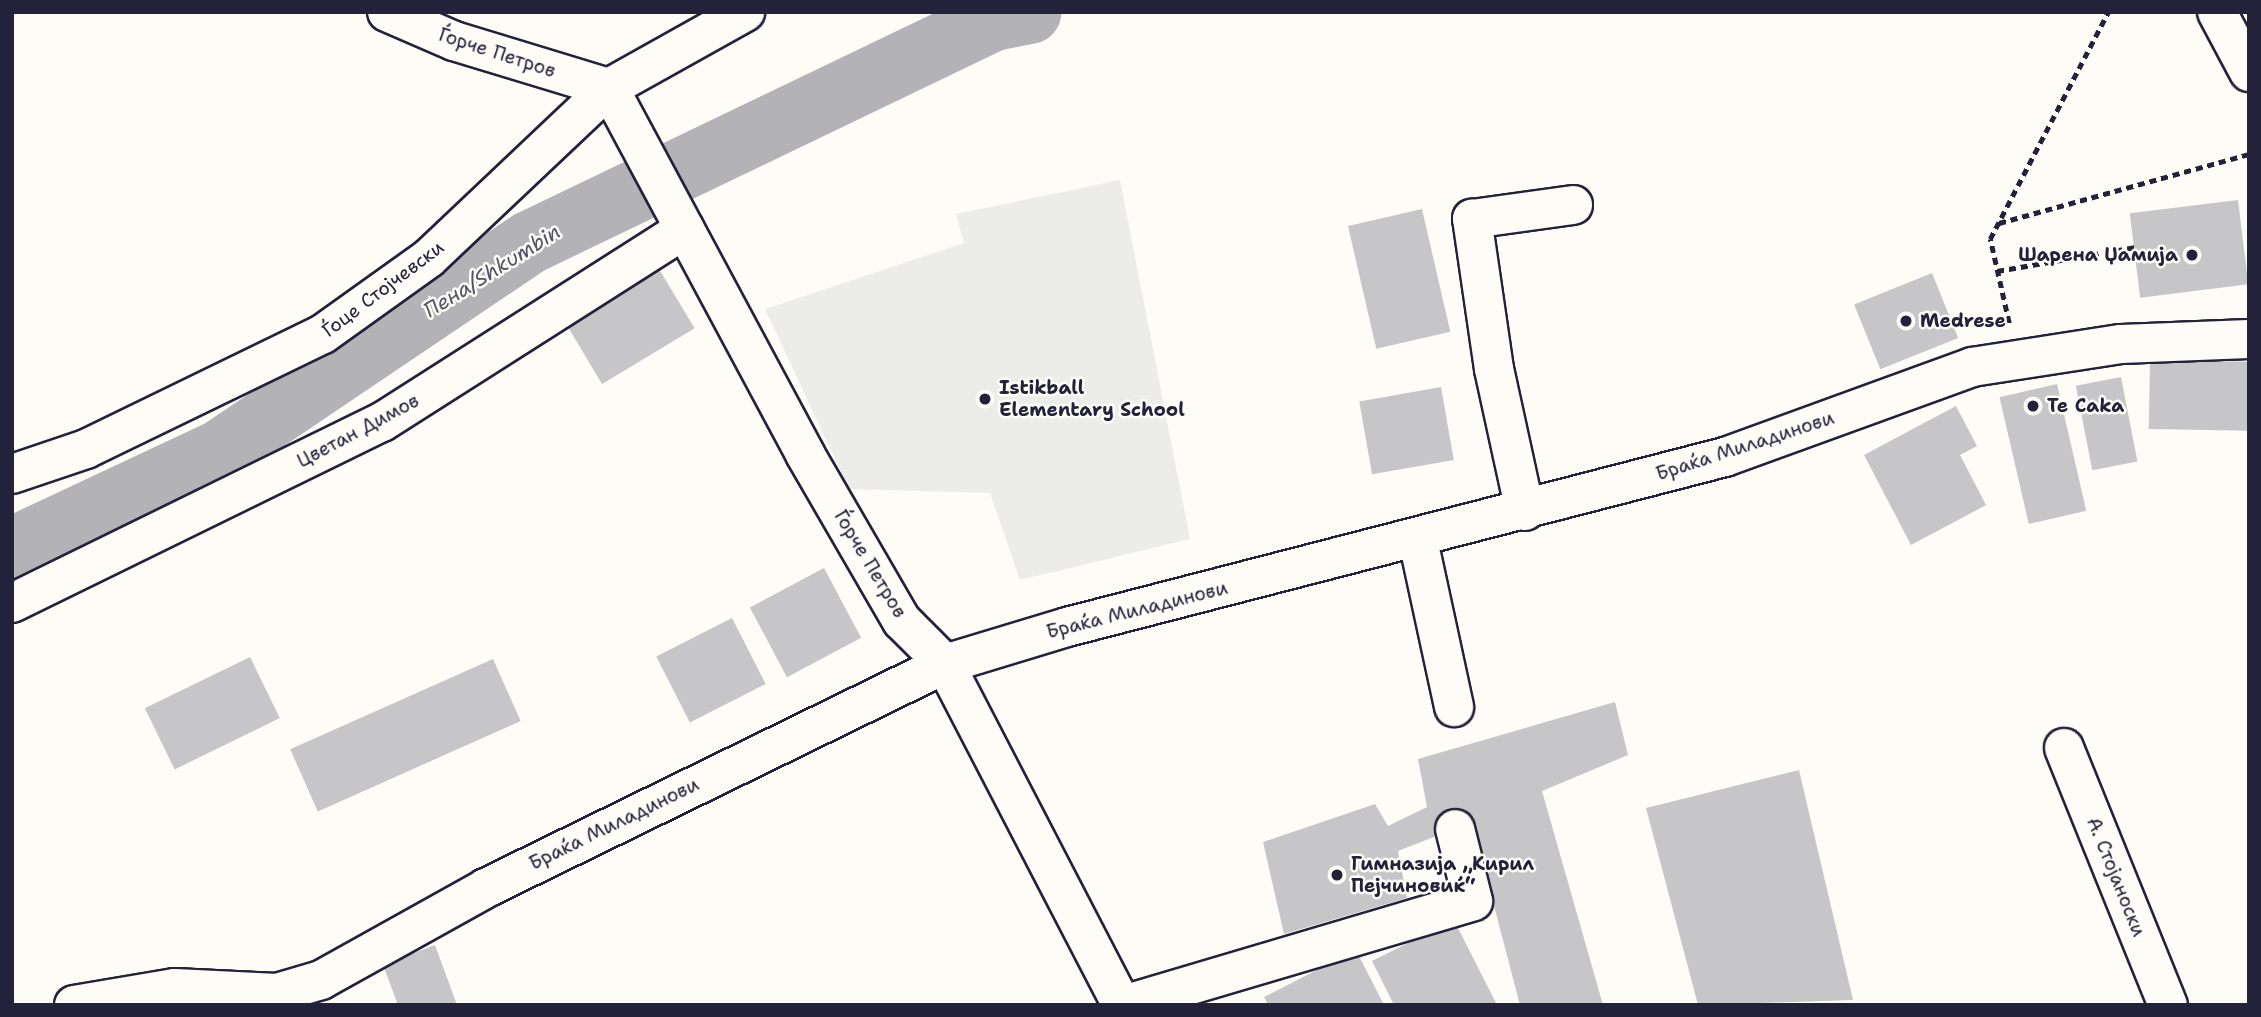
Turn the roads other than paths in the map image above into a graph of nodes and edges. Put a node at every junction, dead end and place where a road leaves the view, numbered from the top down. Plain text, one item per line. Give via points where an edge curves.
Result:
1 (387, 12) edge
2 (745, 12) edge
3 (2217, 12) edge
4 (2249, 72) edge
5 (617, 104) junction
6 (1573, 205) dead end
7 (678, 214) junction
8 (2249, 339) edge
9 (12, 474) edge
10 (1525, 511) junction
11 (1418, 540) junction
12 (12, 603) edge
13 (945, 664) junction
14 (1454, 707) dead end
15 (2064, 748) dead end
16 (1455, 829) dead end
17 (279, 999) edge
18 (74, 1005) edge
19 (1123, 1005) edge
20 (2168, 1005) edge

1 - 5 street, Ѓорче Петров
2 - 5 street, Ѓоце Стојчевски
3 - 4 street
5 - 7 street, Ѓорче Петров
5 - 9 street, Ѓоце Стојчевски via 429,257 323,334 86,450
6 - 10 street via 1472,219 1494,369
7 - 12 street, Цветан Димов via 382,422
7 - 13 street, Ѓорче Петров via 902,621
8 - 10 street, Браќа Миладинови via 2121,344 1972,367 1725,457
10 - 11 street, Браќа Миладинови
11 - 13 street, Браќа Миладинови via 1067,627
11 - 14 street
13 - 17 street, Браќа Миладинови via 486,888
13 - 19 street, Ѓорче Петров
15 - 20 street, А. Стојаноски
16 - 19 street via 1472,901
17 - 18 street, Браќа Миладинови via 175,988

